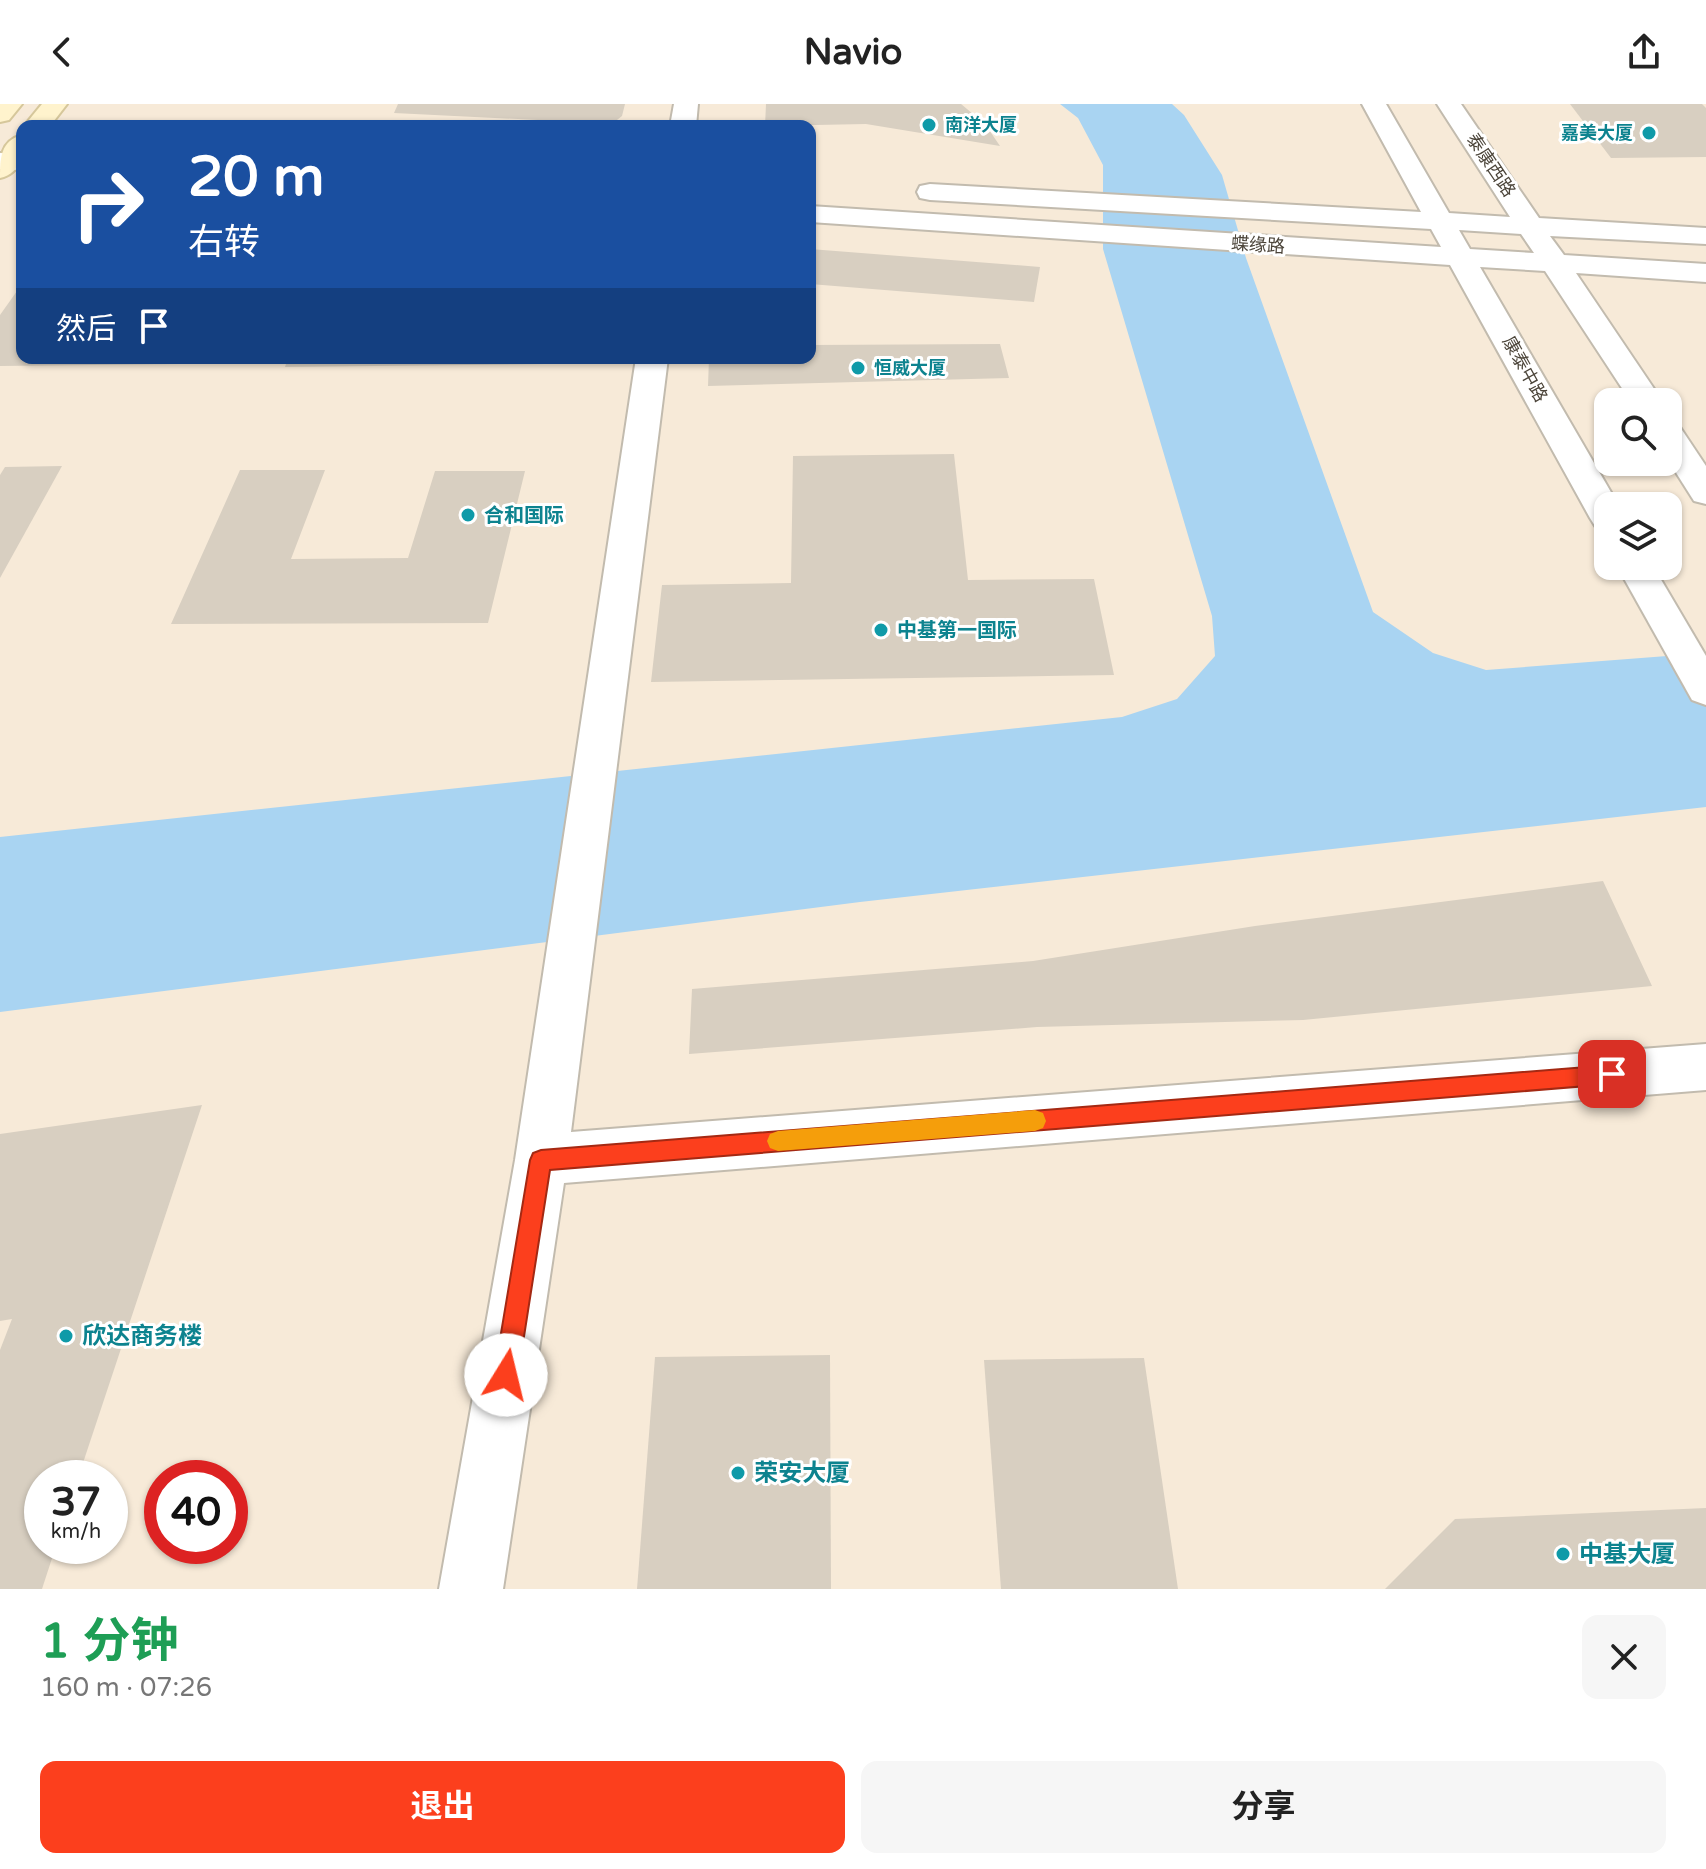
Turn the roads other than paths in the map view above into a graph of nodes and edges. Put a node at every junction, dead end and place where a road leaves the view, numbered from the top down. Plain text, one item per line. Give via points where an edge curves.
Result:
1 (10, 104) edge
2 (55, 104) edge
3 (1374, 104) edge
4 (1449, 104) edge
5 (0, 115) edge
6 (42, 120) edge
7 (905, 191) dead end
8 (816, 214) edge
9 (1442, 221) junction
10 (1532, 226) junction
11 (1706, 236) edge
12 (1464, 259) junction
13 (1558, 265) junction
14 (1706, 273) edge
15 (651, 364) edge
16 (1638, 388) edge
17 (1682, 456) edge
18 (1594, 493) edge
19 (1706, 493) edge
20 (1643, 580) edge
21 (1706, 690) edge
22 (1706, 1067) edge
23 (541, 1160) junction
24 (471, 1589) edge

1 - 5 main road
2 - 6 main road
3 - 9 street
4 - 10 street, 泰康西路
7 - 9 street, 蝶缘路
8 - 12 street, 蝶缘路
9 - 10 street, 蝶缘路
9 - 12 street, 康泰中路
10 - 11 street, 蝶缘路
10 - 13 street
12 - 13 street, 蝶缘路
12 - 18 street, 康泰中路
13 - 14 street, 蝶缘路
13 - 16 street
15 - 23 street
17 - 19 street
20 - 21 street
22 - 23 street
23 - 24 street

